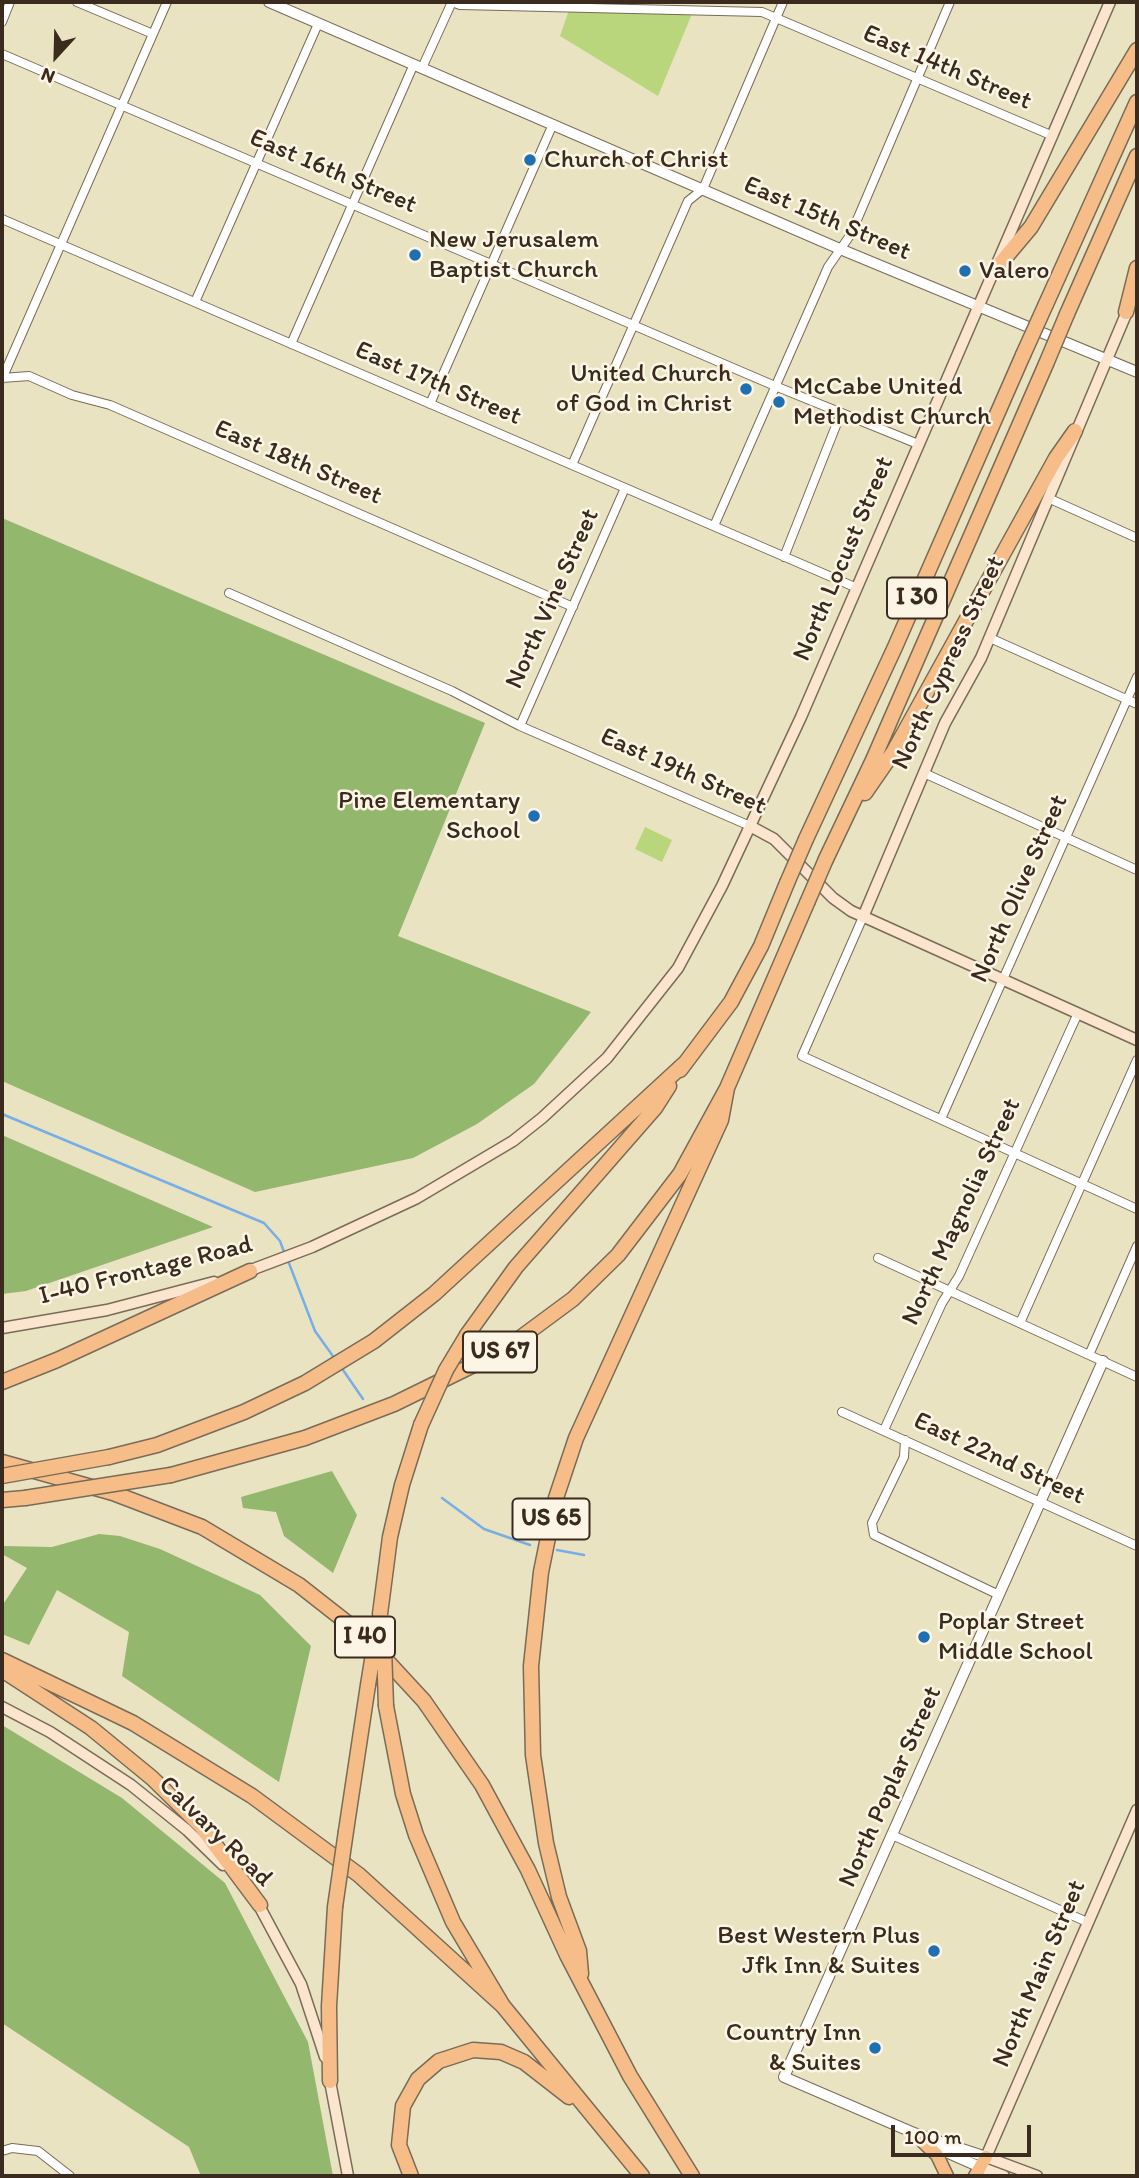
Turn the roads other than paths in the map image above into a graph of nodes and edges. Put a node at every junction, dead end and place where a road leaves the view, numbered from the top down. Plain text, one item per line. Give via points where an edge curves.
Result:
1 (10, 2) edge
2 (77, 2) edge
3 (167, 2) edge
4 (269, 2) edge
5 (452, 2) edge
6 (783, 2) edge
7 (950, 2) edge
8 (1110, 2) edge
9 (776, 19) junction
10 (2, 22) edge
11 (318, 24) junction
12 (153, 34) junction
13 (1137, 50) edge
14 (2, 54) edge
15 (418, 66) junction
16 (918, 77) junction
17 (1137, 102) edge
18 (122, 106) junction
19 (553, 124) junction
20 (1053, 136) junction
21 (1137, 156) edge
22 (257, 162) junction
23 (703, 189) junction
24 (353, 203) junction
25 (2, 219) edge
26 (61, 244) junction
27 (840, 249) junction
28 (492, 264) junction
29 (999, 265) junction
30 (1137, 268) edge
31 (1137, 289) edge
32 (195, 302) junction
33 (981, 306) junction
34 (1126, 312) junction
35 (634, 325) junction
36 (291, 344) junction
37 (1105, 359) junction
38 (1137, 372) edge
39 (2, 379) edge
40 (775, 386) junction
41 (430, 404) junction
42 (841, 413) junction
43 (1075, 431) junction
44 (918, 444) junction
45 (572, 465) junction
46 (625, 488) junction
47 (1048, 498) junction
48 (714, 526) junction
49 (1137, 538) edge
50 (784, 557) junction
51 (857, 588) junction
52 (229, 593) dead end
53 (573, 607) junction
54 (990, 638) junction
55 (1137, 677) edge
56 (1127, 699) junction
57 (1137, 704) edge
58 (520, 726) junction
59 (924, 773) junction
60 (842, 824) junction
61 (750, 825) junction
62 (1066, 838) junction
63 (1137, 870) edge
64 (863, 917) junction
65 (1003, 979) junction
66 (1078, 1013) junction
67 (1137, 1040) edge
68 (1137, 1060) edge
69 (684, 1064) junction
70 (727, 1088) junction
71 (941, 1119) junction
72 (1015, 1153) junction
73 (1082, 1184) junction
74 (1137, 1209) edge
75 (1137, 1246) edge
76 (300, 1251) joint
77 (878, 1258) dead end
78 (250, 1272) junction
79 (950, 1291) junction
80 (1020, 1323) junction
81 (2, 1328) edge
82 (1089, 1355) junction
83 (1103, 1361) junction
84 (1137, 1377) edge
85 (2, 1382) edge
86 (842, 1412) dead end
87 (884, 1430) junction
88 (905, 1440) junction
89 (2, 1462) edge
90 (2, 1476) edge
91 (2, 1500) edge
92 (1041, 1501) junction
93 (1137, 1546) edge
94 (999, 1595) junction
95 (382, 1617) junction
96 (2, 1660) edge
97 (2, 1670) edge
98 (2, 1707) edge
99 (1137, 1810) edge
100 (892, 1835) junction
101 (260, 1905) junction
102 (1087, 1922) junction
103 (581, 1979) junction
104 (503, 2006) junction
105 (330, 2081) junction
106 (596, 2121) junction
107 (919, 2138) junction
108 (2, 2151) edge
109 (982, 2167) edge
110 (70, 2176) edge
111 (348, 2176) edge
112 (411, 2176) edge
113 (642, 2176) edge
114 (692, 2176) edge
115 (947, 2176) edge
116 (1004, 2176) edge
117 (1037, 2176) edge

1 - 10 street
2 - 12 street
3 - 12 street
4 - 11 street, East 15th Street
5 - 9 street, East 14th Street via 754,10
5 - 15 street
6 - 9 street, North Vine Street
7 - 16 street
8 - 20 main road, North Locust Street
9 - 16 street, East 14th Street
9 - 23 street, North Vine Street
11 - 15 street, East 15th Street
11 - 22 street
12 - 18 street
13 - 29 highway via 1031,228
14 - 18 street, East 16th Street
15 - 19 street, East 15th Street
15 - 24 street
16 - 20 street, East 14th Street
16 - 27 street via 851,234
17 - 69 highway, I 30, bridge via 761,946 731,1002
18 - 22 street, East 16th Street
18 - 26 street
19 - 23 street, East 15th Street
19 - 28 street
20 - 29 main road, North Locust Street
21 - 60 highway, I 30, bridge
22 - 24 street, East 16th Street
22 - 32 street
23 - 27 street, East 15th Street
23 - 35 street, North Vine Street via 691,196
24 - 28 street, East 16th Street
24 - 36 street
25 - 26 street, East 17th Street
26 - 32 street, East 17th Street
26 - 39 street
27 - 33 street, East 15th Street
27 - 40 street
28 - 35 street, East 16th Street
28 - 41 street
29 - 33 main road, North Locust Street
30 - 34 highway
31 - 34 main road, North Cypress Street
32 - 36 street, East 17th Street
33 - 37 street, East 15th Street
33 - 44 main road, North Locust Street
34 - 37 main road, North Cypress Street
35 - 40 street, East 16th Street
35 - 45 street, North Vine Street
36 - 41 street, East 17th Street
37 - 38 street, East 15th Street
37 - 43 main road, North Cypress Street
39 - 53 street, East 18th Street via 29,376 110,405
40 - 42 street, East 16th Street
40 - 48 street
41 - 45 street, East 17th Street
42 - 44 street, East 16th Street
42 - 50 street
43 - 47 main road, North Cypress Street
43 - 60 highway via 894,751
44 - 51 main road, North Locust Street
45 - 46 street, East 17th Street
46 - 48 street, East 17th Street
46 - 53 street, North Vine Street
47 - 49 street
47 - 54 main road, North Cypress Street
48 - 50 street, East 17th Street
50 - 51 street, East 17th Street
51 - 61 main road, North Locust Street
52 - 58 street, East 19th Street via 452,691
53 - 58 street, North Vine Street
54 - 56 street
54 - 59 main road, North Cypress Street
55 - 56 street, North Olive Street
56 - 57 street
56 - 62 street, North Olive Street
58 - 61 street, East 19th Street
59 - 62 street
59 - 64 main road, North Cypress Street
60 - 70 highway, I 30, bridge
61 - 64 main road, East 19th Street via 774,839 842,906
61 - 76 main road, North Locust Street via 678,968 636,1025 580,1085 513,1140 457,1176
62 - 63 street
62 - 65 street, North Olive Street
64 - 65 main road, East 19th Street
64 - 71 street, North Cypress Street via 802,1056
65 - 66 main road, East 19th Street
65 - 71 street, North Olive Street
66 - 67 main road, East 19th Street
66 - 72 street, North Magnolia Street
68 - 73 street
69 - 90 highway, bridge via 434,1294 374,1341 305,1383 208,1427 109,1457
69 - 95 highway, bridge via 654,1108 516,1267 446,1370 421,1425 393,1524
70 - 91 highway, US 67, bridge via 680,1174 634,1236 573,1299 526,1336 438,1385 355,1420 251,1455 171,1475
70 - 103 highway, US 65 via 721,1121 576,1438 556,1498 541,1572 531,1666 533,1755 546,1843 579,1951
71 - 72 street
72 - 73 street
72 - 79 street, North Magnolia Street
73 - 74 street
73 - 80 street
75 - 82 street
76 - 78 main road, I-40 Frontage Road
77 - 79 street
78 - 81 main road, I-40 Frontage Road via 107,1310
78 - 85 highway
79 - 80 street
79 - 87 street, North Magnolia Street
80 - 82 street
82 - 83 street
83 - 84 street
83 - 92 street, North Poplar Street
86 - 87 street, East 22nd Street
87 - 88 street, East 22nd Street
88 - 92 street, East 22nd Street
88 - 94 street via 904,1457 872,1523 878,1538
89 - 103 highway, I 40 via 113,1493 214,1533 299,1585 364,1636 424,1700 464,1756 528,1870
92 - 93 street, East 22nd Street
92 - 94 street, North Poplar Street
94 - 100 street, North Poplar Street
95 - 104 highway, bridge via 386,1706 403,1794 425,1861 453,1922
95 - 105 highway, bridge via 335,1907
96 - 104 highway via 133,1723 252,1796 370,1884
97 - 101 highway via 91,1728 152,1778 201,1826
98 - 101 main road, Calvary Road via 59,1737 131,1785 196,1839
99 - 102 main road, North Main Street
100 - 102 street
100 - 107 street, North Poplar Street via 785,2077
101 - 105 main road, Calvary Road via 311,2007
102 - 109 main road, North Main Street
103 - 114 highway, I 40 via 630,2076
104 - 106 highway
105 - 111 main road, Calvary Road
106 - 112 highway via 542,2074 513,2056 488,2050 451,2056 418,2079 402,2106 399,2146
106 - 113 highway
107 - 109 street
107 - 115 main road via 937,2155
108 - 110 street via 38,2151
109 - 116 main road
109 - 117 main road

